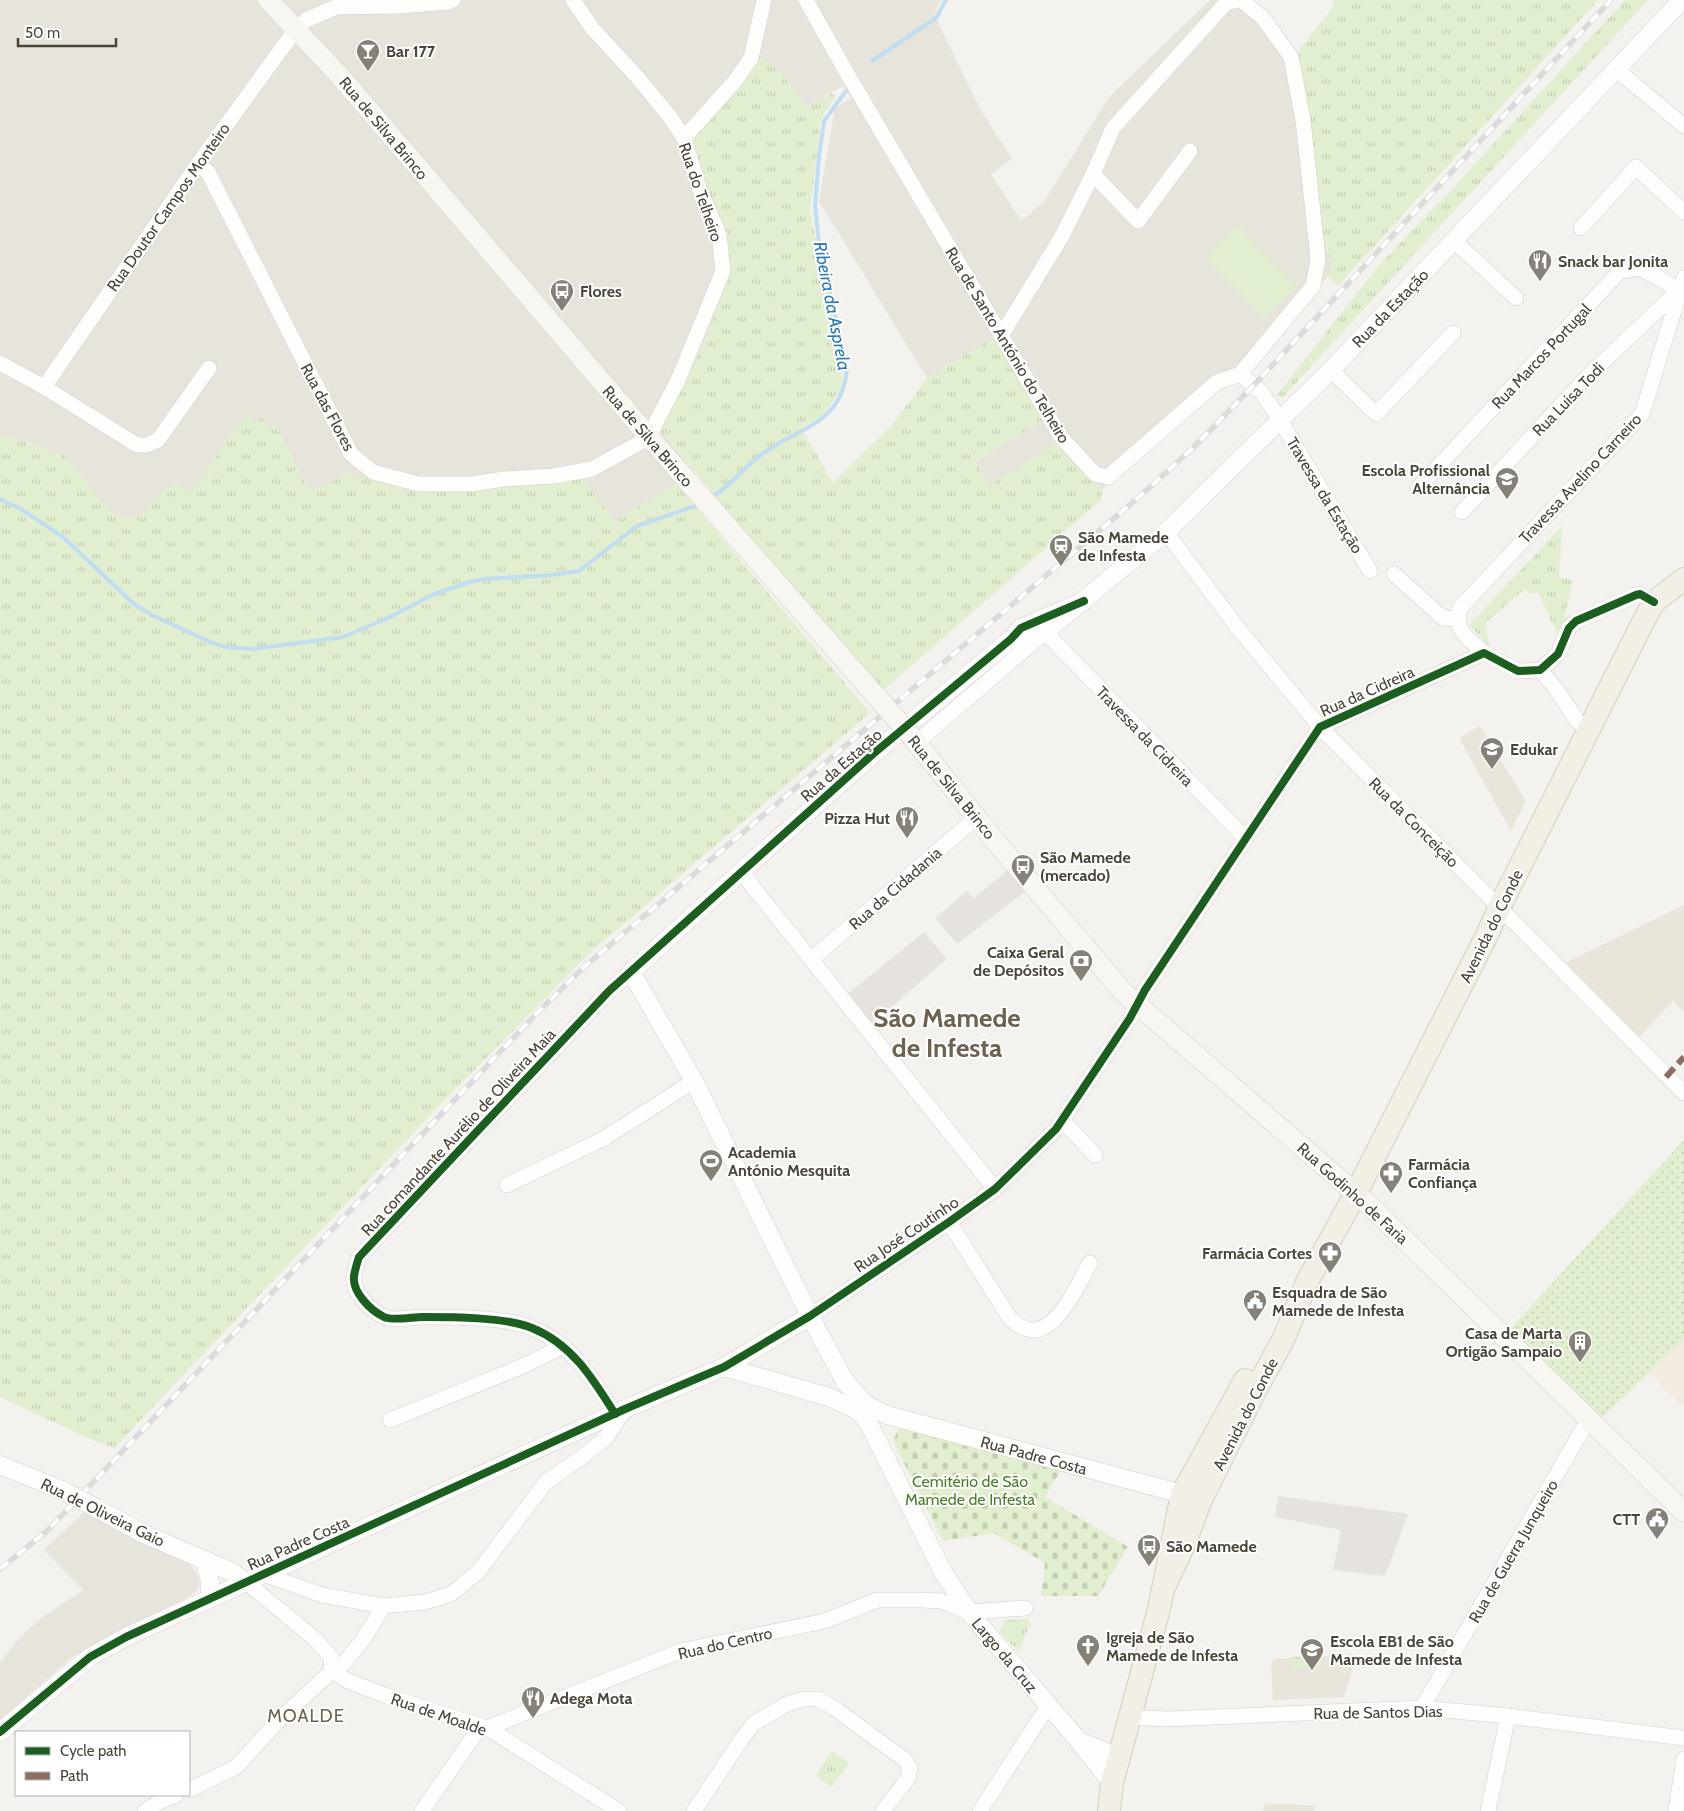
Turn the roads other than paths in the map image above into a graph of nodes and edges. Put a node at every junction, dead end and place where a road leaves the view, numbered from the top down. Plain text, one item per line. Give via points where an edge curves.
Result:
1 (268, 0) edge
2 (453, 0) edge
3 (573, 0) edge
4 (764, 0) edge
5 (806, 0) edge
6 (1239, 0) edge
7 (1682, 0) edge
8 (336, 3) edge
9 (401, 3) edge
10 (296, 29) junction
11 (1617, 70) junction
12 (1684, 126) edge
13 (684, 138) junction
14 (1190, 151) dead end
15 (198, 164) junction
16 (1093, 174) junction
17 (1684, 212) edge
18 (1581, 228) dead end
19 (1454, 241) junction
20 (1682, 284) edge
21 (1516, 298) dead end
22 (1453, 333) dead end
23 (1001, 336) junction
24 (0, 362) edge
25 (208, 368) dead end
26 (1331, 370) junction
27 (1240, 374) junction
28 (44, 387) junction
29 (1280, 420) junction
30 (651, 441) junction
31 (1418, 488) dead end
32 (1462, 512) dead end
33 (1166, 532) junction
34 (1370, 571) dead end
35 (1394, 574) dead end
36 (1684, 579) edge
37 (1084, 600) junction
38 (1654, 602) junction
39 (1457, 619) junction
40 (1045, 632) junction
41 (1011, 639) junction
42 (1484, 653) junction
43 (1540, 670) junction
44 (1320, 727) junction
45 (1589, 730) junction
46 (914, 740) junction
47 (977, 817) junction
48 (1246, 839) junction
49 (740, 872) junction
50 (1023, 874) joint
51 (1499, 908) junction
52 (812, 959) junction
53 (631, 972) junction
54 (1136, 1004) junction
55 (694, 1081) junction
56 (1684, 1093) edge
57 (1062, 1120) junction
58 (1094, 1154) dead end
59 (507, 1185) dead end
60 (995, 1190) junction
61 (1356, 1193) junction
62 (949, 1222) junction
63 (1090, 1263) dead end
64 (1307, 1282) junction
65 (810, 1316) junction
66 (564, 1346) junction
67 (724, 1367) junction
68 (844, 1380) junction
69 (829, 1397) junction
70 (861, 1407) junction
71 (620, 1412) junction
72 (887, 1415) junction
73 (390, 1420) dead end
74 (1588, 1420) junction
75 (873, 1434) junction
76 (0, 1465) edge
77 (1182, 1494) junction
78 (1684, 1512) edge
79 (1184, 1545) junction
80 (205, 1560) junction
81 (263, 1574) junction
82 (246, 1582) junction
83 (1165, 1585) junction
84 (210, 1598) junction
85 (384, 1606) junction
86 (1025, 1608) dead end
87 (969, 1612) junction
88 (332, 1671) junction
89 (1048, 1706) junction
90 (1422, 1708) junction
91 (1508, 1716) junction
92 (1130, 1717) junction
93 (487, 1728) junction
94 (0, 1732) edge
95 (1684, 1738) edge
96 (1078, 1740) junction
97 (1119, 1757) junction
98 (1684, 1759) edge
99 (1112, 1784) junction
100 (190, 1790) edge
101 (174, 1796) edge
102 (144, 1811) edge
103 (422, 1811) edge
104 (619, 1811) edge
105 (694, 1811) edge
106 (882, 1811) edge
107 (980, 1811) edge
108 (1108, 1811) edge
109 (1488, 1811) edge
110 (1676, 1811) edge

1 - 10 main road, Rua de Silva Brinco
2 - 9 street
3 - 13 street, Rua do Telheiro via 592,28 639,79
4 - 13 street via 751,58 735,81
5 - 23 street, Rua de Santo António do Telheiro
6 - 16 street via 1226,3 1113,128
6 - 27 street via 1263,18 1291,57 1303,120 1318,259 1313,286
7 - 11 street, Rua da Estação
8 - 9 street
8 - 10 street
10 - 15 street, Rua Doutor Campos Monteiro
10 - 30 main road, Rua de Silva Brinco
11 - 12 street
11 - 19 street, Rua da Estação
13 - 30 street, Rua do Telheiro via 699,188 719,234 723,271
14 - 16 street via 1138,221
15 - 28 street, Rua Doutor Campos Monteiro
15 - 30 street, Rua das Flores via 208,172 351,454 373,472 419,484 446,485 554,476 592,469 641,442
16 - 23 street via 1062,236
17 - 18 street via 1636,167
19 - 21 street
19 - 26 street, Rua da Estação
20 - 31 street, Rua Marcos Portugal via 1638,268 1620,271
20 - 32 street, Rua Luisa Todi via 1587,377
20 - 39 street, Travessa Avelino Carneiro via 1642,414 1460,608
22 - 26 street via 1376,414
23 - 27 street, Rua de Santo António do Telheiro via 1061,438 1095,474 1108,477 1217,382
24 - 28 street
25 - 28 street via 158,440 147,446 137,445
26 - 29 street, Rua da Estação
27 - 29 street via 1262,393
29 - 33 street, Rua da Estação
29 - 34 street, Travessa da Estação
30 - 46 main road, Rua de Silva Brinco, bridge
33 - 37 street, Rua da Estação
33 - 44 street, Rua da Conceição
35 - 39 street via 1443,618
36 - 38 main road, Avenida do Conde
37 - 40 street, Rua da Estação
37 - 41 street, Rua da Estação via 1020,628
38 - 43 street via 1640,594 1576,621 1569,628 1558,654
38 - 45 main road, Avenida do Conde
39 - 42 street via 1458,628
40 - 41 street, Rua da Estação
40 - 46 street, Rua da Estação
40 - 48 street, Travessa da Cidreira
41 - 49 street, Rua da Estação via 873,754
42 - 43 street via 1518,671
42 - 44 street, Rua da Cidreira
43 - 45 street via 1578,722
44 - 48 street, Rua da Cidreira
44 - 51 street, Rua da Conceição
45 - 51 main road, Avenida do Conde
46 - 47 main road, Rua de Silva Brinco
47 - 50 main road, Rua de Silva Brinco
47 - 52 street, Rua da Cidadania
48 - 54 street, Rua da Cidreira
49 - 52 street
49 - 53 street, Rua da Estação
50 - 54 main road, Rua Godinho de Faria
51 - 56 street, Rua da Conceição
51 - 61 main road, Avenida do Conde
52 - 60 street
53 - 55 street
53 - 66 street, Rua comandante Aurélio de Oliveira Maia via 609,991 359,1257 354,1277 361,1297 386,1318 496,1320 531,1327
54 - 57 street, Rua José Coutinho
54 - 61 main road, Rua Godinho de Faria
55 - 59 street via 603,1139
55 - 65 street
57 - 58 street
57 - 60 street, Rua José Coutinho via 1056,1130
60 - 62 street, Rua José Coutinho
61 - 64 main road, Avenida do Conde
61 - 74 main road, Rua Godinho de Faria
62 - 63 street via 1009,1316 1025,1330 1049,1325 1060,1315
62 - 65 street, Rua José Coutinho
64 - 77 main road, Avenida do Conde via 1273,1331
64 - 79 main road, Avenida do Conde via 1284,1338 1200,1502
65 - 67 street, Rua José Coutinho
65 - 68 street
66 - 71 street
66 - 73 street
67 - 69 street, Rua Padre Costa
67 - 71 street, Rua José Coutinho
68 - 69 street via 839,1391
68 - 70 street
69 - 70 street, Rua Padre Costa
70 - 72 street, Rua Padre Costa
70 - 75 street
71 - 81 street, Rua Padre Costa
71 - 85 street via 606,1438 546,1482 478,1572 451,1594 425,1602
72 - 75 street
72 - 77 street, Rua Padre Costa
74 - 78 main road, Rua Godinho de Faria
74 - 90 street, Rua de Guerra Junqueiro
75 - 87 street via 943,1572
76 - 80 street, Rua de Oliveira Gaio, bridge via 62,1490 144,1534
77 - 79 street, Avenida do Conde via 1189,1504
77 - 83 main road, Avenida do Conde
79 - 83 main road, Avenida do Conde
80 - 82 street, Rua de Oliveira Gaio
80 - 84 street
81 - 82 street, Rua Padre Costa
81 - 85 street via 322,1594
82 - 84 street, Rua Padre Costa
82 - 88 street, Rua de Oliveira Gaio via 315,1639 331,1657
83 - 92 main road, Avenida do Conde
84 - 94 street, Rua Padre Costa via 90,1657
85 - 88 street via 362,1641 343,1664
86 - 87 street, Largo da Cruz
87 - 89 street, Largo da Cruz
87 - 93 street, Rua do Centro via 941,1601 877,1600 825,1621 680,1652
88 - 93 street, Rua de Moalde via 387,1696
88 - 100 street via 282,1717 236,1767
89 - 96 street, Largo da Cruz
89 - 107 street
90 - 91 street, Rua de Santos Dias
90 - 92 street, Rua de Santos Dias via 1166,1720
91 - 95 street, Rua de Santos Dias
91 - 109 street
92 - 97 main road, Avenida do Conde
93 - 103 street, Rua do Centro via 478,1730
93 - 104 street, Rua de Moalde
96 - 97 street, Largo da Cruz
96 - 99 street, Largo da Cruz
97 - 99 main road, Avenida do Conde
98 - 110 street
99 - 108 main road, Avenida do Conde
101 - 102 street
105 - 106 street via 753,1724 787,1704 820,1699 905,1760 910,1768 908,1778

